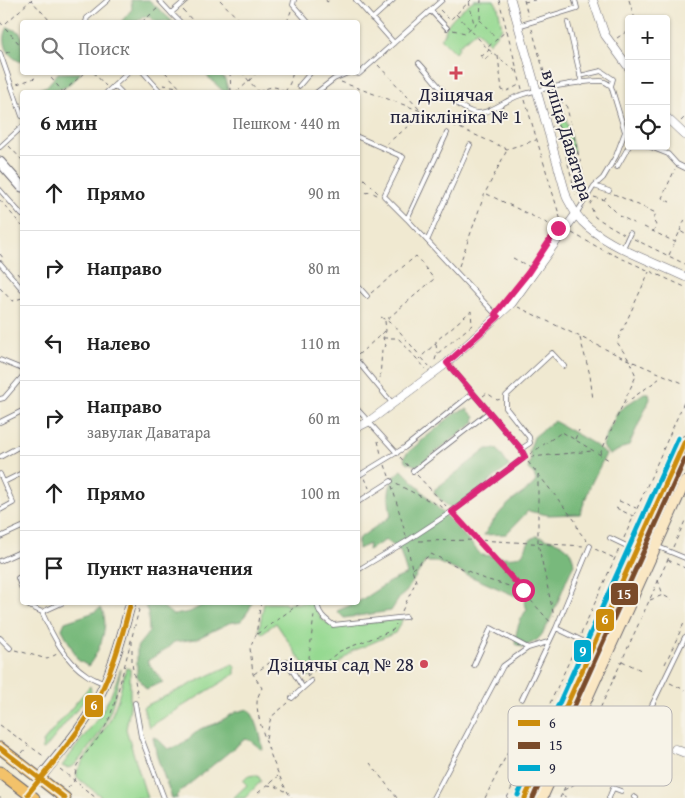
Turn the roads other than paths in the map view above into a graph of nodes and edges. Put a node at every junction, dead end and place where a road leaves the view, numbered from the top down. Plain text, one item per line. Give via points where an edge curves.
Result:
1 (108, 0) edge
2 (186, 0) edge
3 (294, 0) edge
4 (356, 0) edge
5 (393, 0) edge
6 (442, 0) edge
7 (511, 0) edge
8 (575, 0) edge
9 (593, 0) edge
10 (161, 2) edge
11 (431, 11) junction
12 (171, 14) junction
13 (372, 19) junction
14 (86, 20) edge
15 (178, 20) edge
16 (306, 20) edge
17 (568, 23) dead end
18 (518, 26) junction
19 (447, 28) road end
20 (394, 43) junction
21 (0, 53) edge
22 (625, 62) edge
23 (419, 63) dead end
24 (360, 73) edge
25 (127, 75) edge
26 (146, 75) edge
27 (308, 75) edge
28 (344, 75) edge
29 (580, 76) junction
30 (582, 84) junction
31 (115, 86) junction
32 (299, 86) dead end
33 (611, 86) junction
34 (110, 90) edge
35 (119, 90) edge
36 (159, 90) edge
37 (320, 90) edge
38 (536, 92) junction
39 (20, 110) edge
40 (670, 121) edge
41 (20, 129) edge
42 (447, 133) dead end
43 (685, 136) edge
44 (360, 138) edge
45 (470, 145) dead end
46 (0, 147) edge
47 (627, 150) edge
48 (658, 150) edge
49 (0, 162) edge
50 (617, 168) dead end
51 (685, 168) edge
52 (20, 183) edge
53 (594, 186) junction
54 (0, 190) edge
55 (609, 192) road end
56 (20, 213) edge
57 (576, 214) junction
58 (407, 219) junction
59 (630, 233) dead end
60 (428, 239) junction
61 (623, 248) junction
62 (0, 263) edge
63 (685, 277) edge
64 (20, 287) edge
65 (360, 288) edge
66 (367, 296) road end
67 (498, 317) junction
68 (0, 360) edge
69 (447, 363) junction
70 (360, 364) edge
71 (564, 366) dead end
72 (20, 368) edge
73 (20, 379) edge
74 (473, 393) junction
75 (0, 399) edge
76 (393, 405) junction
77 (20, 412) edge
78 (360, 412) edge
79 (490, 412) junction
80 (0, 422) edge
81 (368, 422) junction
82 (360, 426) edge
83 (685, 442) edge
84 (20, 446) edge
85 (521, 449) junction
86 (397, 453) junction
87 (0, 456) edge
88 (413, 471) road end
89 (0, 474) edge
90 (20, 474) edge
91 (360, 475) edge
92 (391, 481) road end
93 (4, 482) junction
94 (685, 482) edge
95 (360, 501) edge
96 (0, 510) edge
97 (20, 528) edge
98 (0, 537) edge
99 (610, 538) dead end
100 (590, 546) road end
101 (656, 546) junction
102 (636, 550) junction
103 (20, 551) edge
104 (685, 558) edge
105 (0, 561) edge
106 (360, 569) edge
107 (29, 605) edge
108 (57, 605) edge
109 (130, 605) edge
110 (317, 605) edge
111 (42, 612) junction
112 (406, 617) dead end
113 (556, 628) junction
114 (0, 638) edge
115 (685, 638) edge
116 (548, 642) junction
117 (593, 646) junction
118 (10, 648) road end
119 (528, 648) junction
120 (608, 654) junction
121 (287, 662) road end
122 (474, 665) dead end
123 (312, 681) dead end
124 (105, 684) junction
125 (303, 688) junction
126 (292, 698) road end
127 (522, 699) dead end
128 (137, 702) road end
129 (566, 706) edge
130 (585, 706) edge
131 (652, 706) edge
132 (0, 748) edge
133 (675, 749) road end
134 (685, 753) edge
135 (0, 772) edge
136 (40, 778) junction
137 (529, 786) edge
138 (548, 786) edge
139 (620, 791) dead end
140 (29, 797) edge
141 (65, 798) edge
142 (164, 798) edge
143 (433, 798) edge
144 (524, 798) edge
145 (542, 798) edge
146 (609, 798) edge

1 - 14 lane
2 - 12 lane
3 - 16 lane via 293,6
4 - 13 lane
5 - 13 lane
6 - 11 lane
7 - 18 street, вуліца Даватара
8 - 18 lane via 577,8
9 - 22 street via 605,35
10 - 12 lane
11 - 19 lane
11 - 20 lane
12 - 15 lane
13 - 20 lane
17 - 29 lane
18 - 38 street, вуліца Даватара
20 - 24 lane
21 - 39 lane
23 - 38 lane via 448,96 474,113 483,113
25 - 31 lane
26 - 36 lane
27 - 32 lane
28 - 37 lane
29 - 30 lane
29 - 33 lane via 601,71 613,79
30 - 33 lane via 603,81
30 - 38 lane
31 - 34 lane
31 - 35 lane
33 - 53 lane via 625,132 616,156
38 - 57 street, вуліца Даватара via 567,198
40 - 43 street
41 - 46 lane
42 - 58 lane
44 - 58 lane via 403,157 384,196
45 - 60 lane
47 - 50 lane
48 - 51 lane
49 - 52 street
53 - 55 lane
53 - 57 lane
54 - 56 lane
57 - 61 street, вуліца Даватара via 587,226
57 - 67 street via 512,303
58 - 60 lane
59 - 61 lane
60 - 67 lane
61 - 63 street, вуліца Даватара
62 - 64 lane
65 - 66 lane
67 - 69 street
68 - 72 lane
69 - 74 lane
69 - 76 street via 430,371
70 - 76 lane
71 - 85 lane via 552,354 506,396 506,408 529,437 530,443
73 - 75 lane
74 - 79 lane
74 - 86 lane
76 - 81 street
77 - 80 lane
78 - 81 lane
79 - 85 lane
79 - 88 lane
81 - 82 street
81 - 86 lane
83 - 102 main road
84 - 87 lane
85 - 106 lane via 525,457 452,512
86 - 91 lane
89 - 93 lane
90 - 93 lane
92 - 95 lane
93 - 96 lane via 13,503
94 - 101 main road
97 - 98 lane
99 - 102 lane
100 - 113 lane
101 - 104 lane
101 - 120 main road
102 - 117 main road
103 - 105 lane
107 - 111 lane
108 - 111 lane
109 - 124 street
110 - 112 lane via 322,617 333,625
111 - 124 lane via 50,630 72,661 87,675
113 - 116 lane
113 - 117 lane
114 - 118 lane
115 - 131 lane
116 - 119 lane
116 - 127 lane
117 - 120 main road
117 - 129 main road
119 - 122 lane via 491,628
119 - 143 lane via 504,666
120 - 130 main road
121 - 125 lane
123 - 125 lane
124 - 136 street via 90,713
125 - 126 lane
128 - 142 lane via 141,737
132 - 136 main road
133 - 134 street
135 - 140 main road
136 - 140 main road
136 - 141 main road
137 - 144 main road
138 - 145 main road
139 - 146 lane via 613,788

